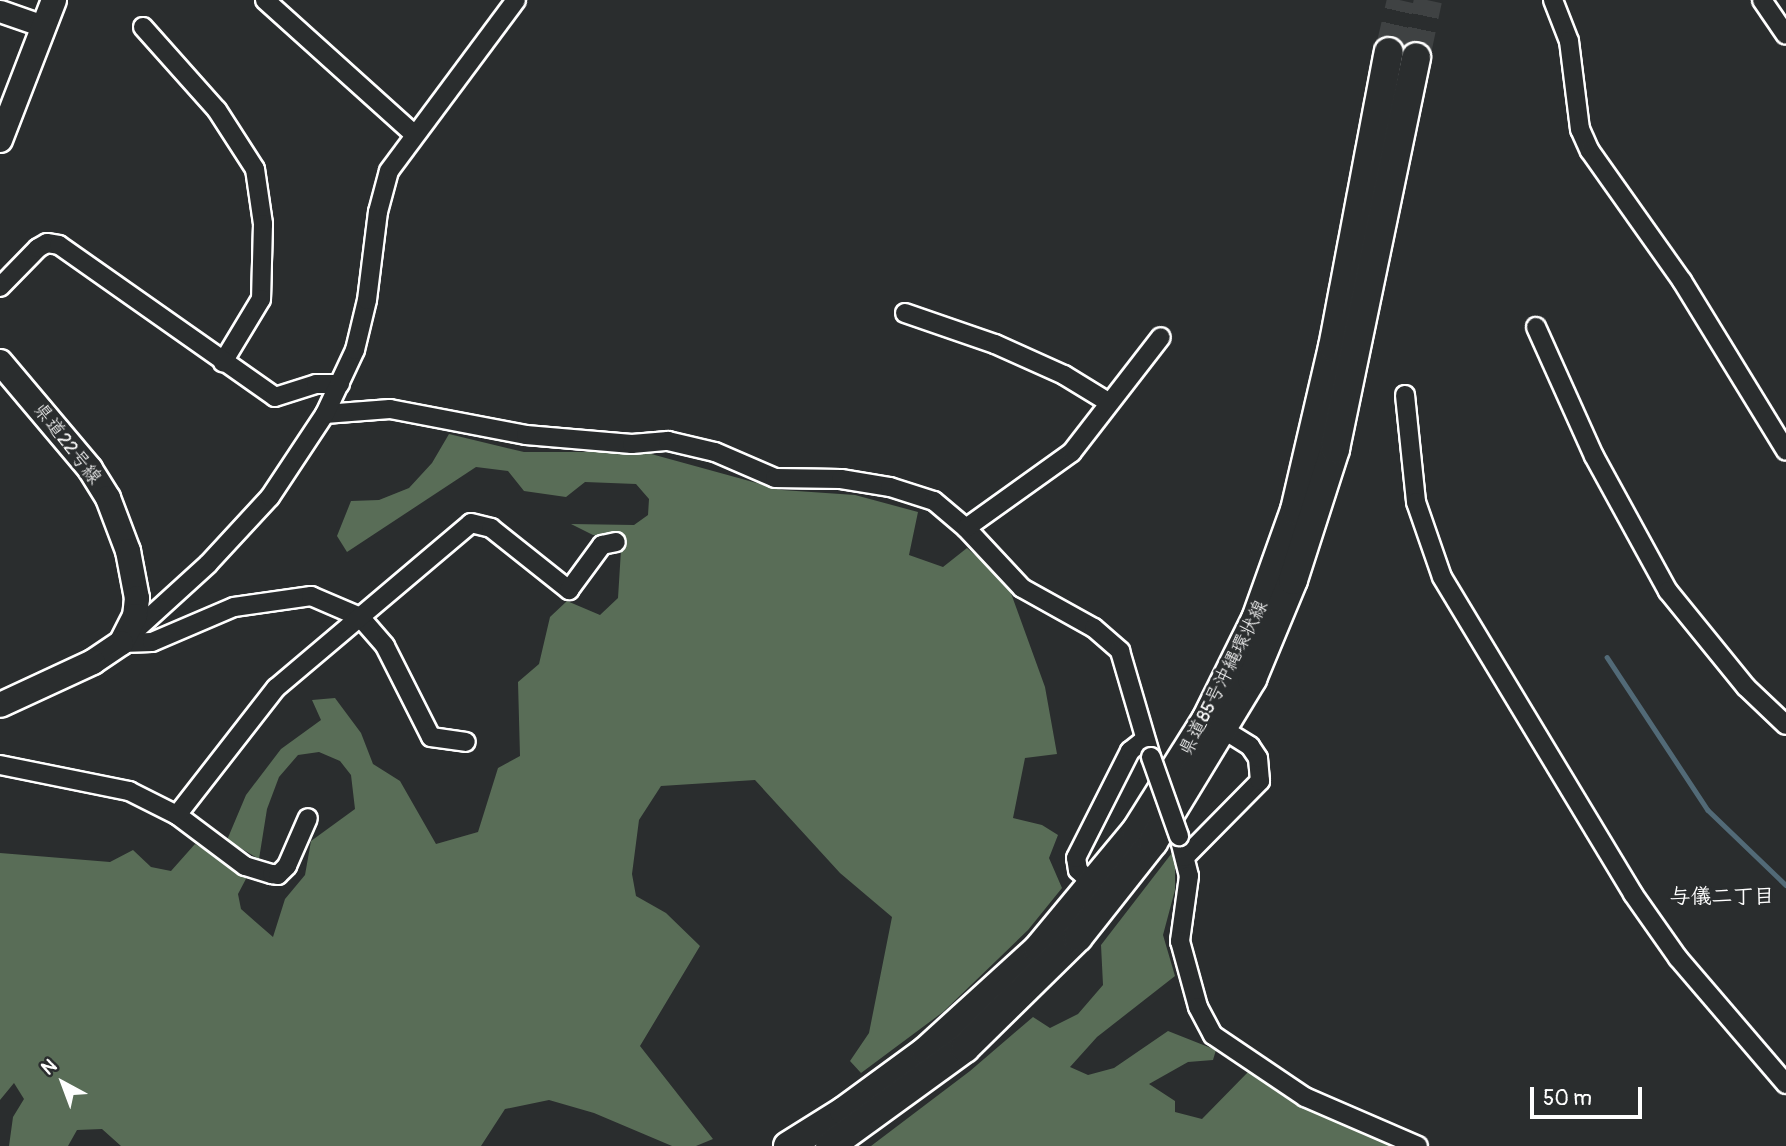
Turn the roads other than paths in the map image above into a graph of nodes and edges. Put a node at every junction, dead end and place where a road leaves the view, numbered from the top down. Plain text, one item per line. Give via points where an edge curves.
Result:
1 (54, 0) edge
2 (265, 0) edge
3 (516, 0) edge
4 (1553, 0) edge
5 (1762, 0) edge
6 (0, 11) edge
7 (43, 26) junction
8 (143, 27) dead end
9 (1786, 35) edge
10 (1403, 55) tunnel mouth
11 (414, 134) junction
12 (0, 140) edge
13 (0, 287) edge
14 (905, 313) dead end
15 (1536, 327) dead end
16 (1161, 337) dead end
17 (0, 362) edge
18 (223, 362) junction
19 (340, 384) junction
20 (1405, 395) dead end
21 (1108, 402) junction
22 (325, 414) junction
23 (1786, 451) edge
24 (967, 527) junction
25 (616, 542) dead end
26 (360, 617) junction
27 (121, 643) junction
28 (0, 705) edge
29 (1227, 710) junction
30 (1786, 724) edge
31 (1144, 740) junction
32 (466, 742) dead end
33 (0, 765) edge
34 (177, 815) junction
35 (307, 818) dead end
36 (1185, 857) junction
37 (1094, 885) junction
38 (1786, 1084) edge
39 (788, 1146) edge
40 (830, 1146) edge
41 (1418, 1146) edge

1 - 7 main road
2 - 11 street
3 - 11 street
4 - 23 street via 1569,41 1580,129 1590,151 1682,281
5 - 9 street
6 - 7 street
7 - 12 main road
8 - 18 street via 216,110 255,169 263,224 261,299
10 - 29 main road, 県道85号沖縄環状線 via 1344,349
11 - 19 street via 398,154 383,187 367,300 355,350
13 - 18 street via 38,248 47,243 60,245
14 - 21 street via 995,344 1064,375
15 - 30 street via 1594,456 1668,591 1746,687
16 - 21 street
17 - 27 main road, 県道22号線 via 90,469 115,510 137,598 135,616
18 - 19 street via 275,397 316,384
19 - 22 street
20 - 38 street via 1416,502 1442,577 1633,894 1678,958
21 - 24 street via 1072,452
22 - 24 street via 390,409 526,435 632,444 668,440 715,452 775,478 841,479 890,486 934,501
22 - 27 street via 270,497 208,564
24 - 31 street via 1021,589 1094,628 1120,651
25 - 26 street via 602,545 569,590 491,528 471,523
26 - 27 street via 311,596 234,607 152,642
26 - 32 street via 385,646 431,737
26 - 34 street via 276,688
27 - 28 main road via 93,662
29 - 36 street via 1258,758 1259,781
29 - 37 main road, 県道85号沖縄環状線 via 1175,772
29 - 40 main road, 県道85号沖縄環状線 via 1153,842 1095,916 1019,1000 965,1048
31 - 36 street, bridge
31 - 37 street via 1130,751 1076,858 1077,870
33 - 34 street via 129,791
34 - 35 street via 245,866 278,875 297,849
36 - 41 street via 1189,876 1180,940 1198,1007 1213,1035 1305,1097
37 - 39 main road, 県道85号沖縄環状線 via 1065,920 951,1031 844,1111

